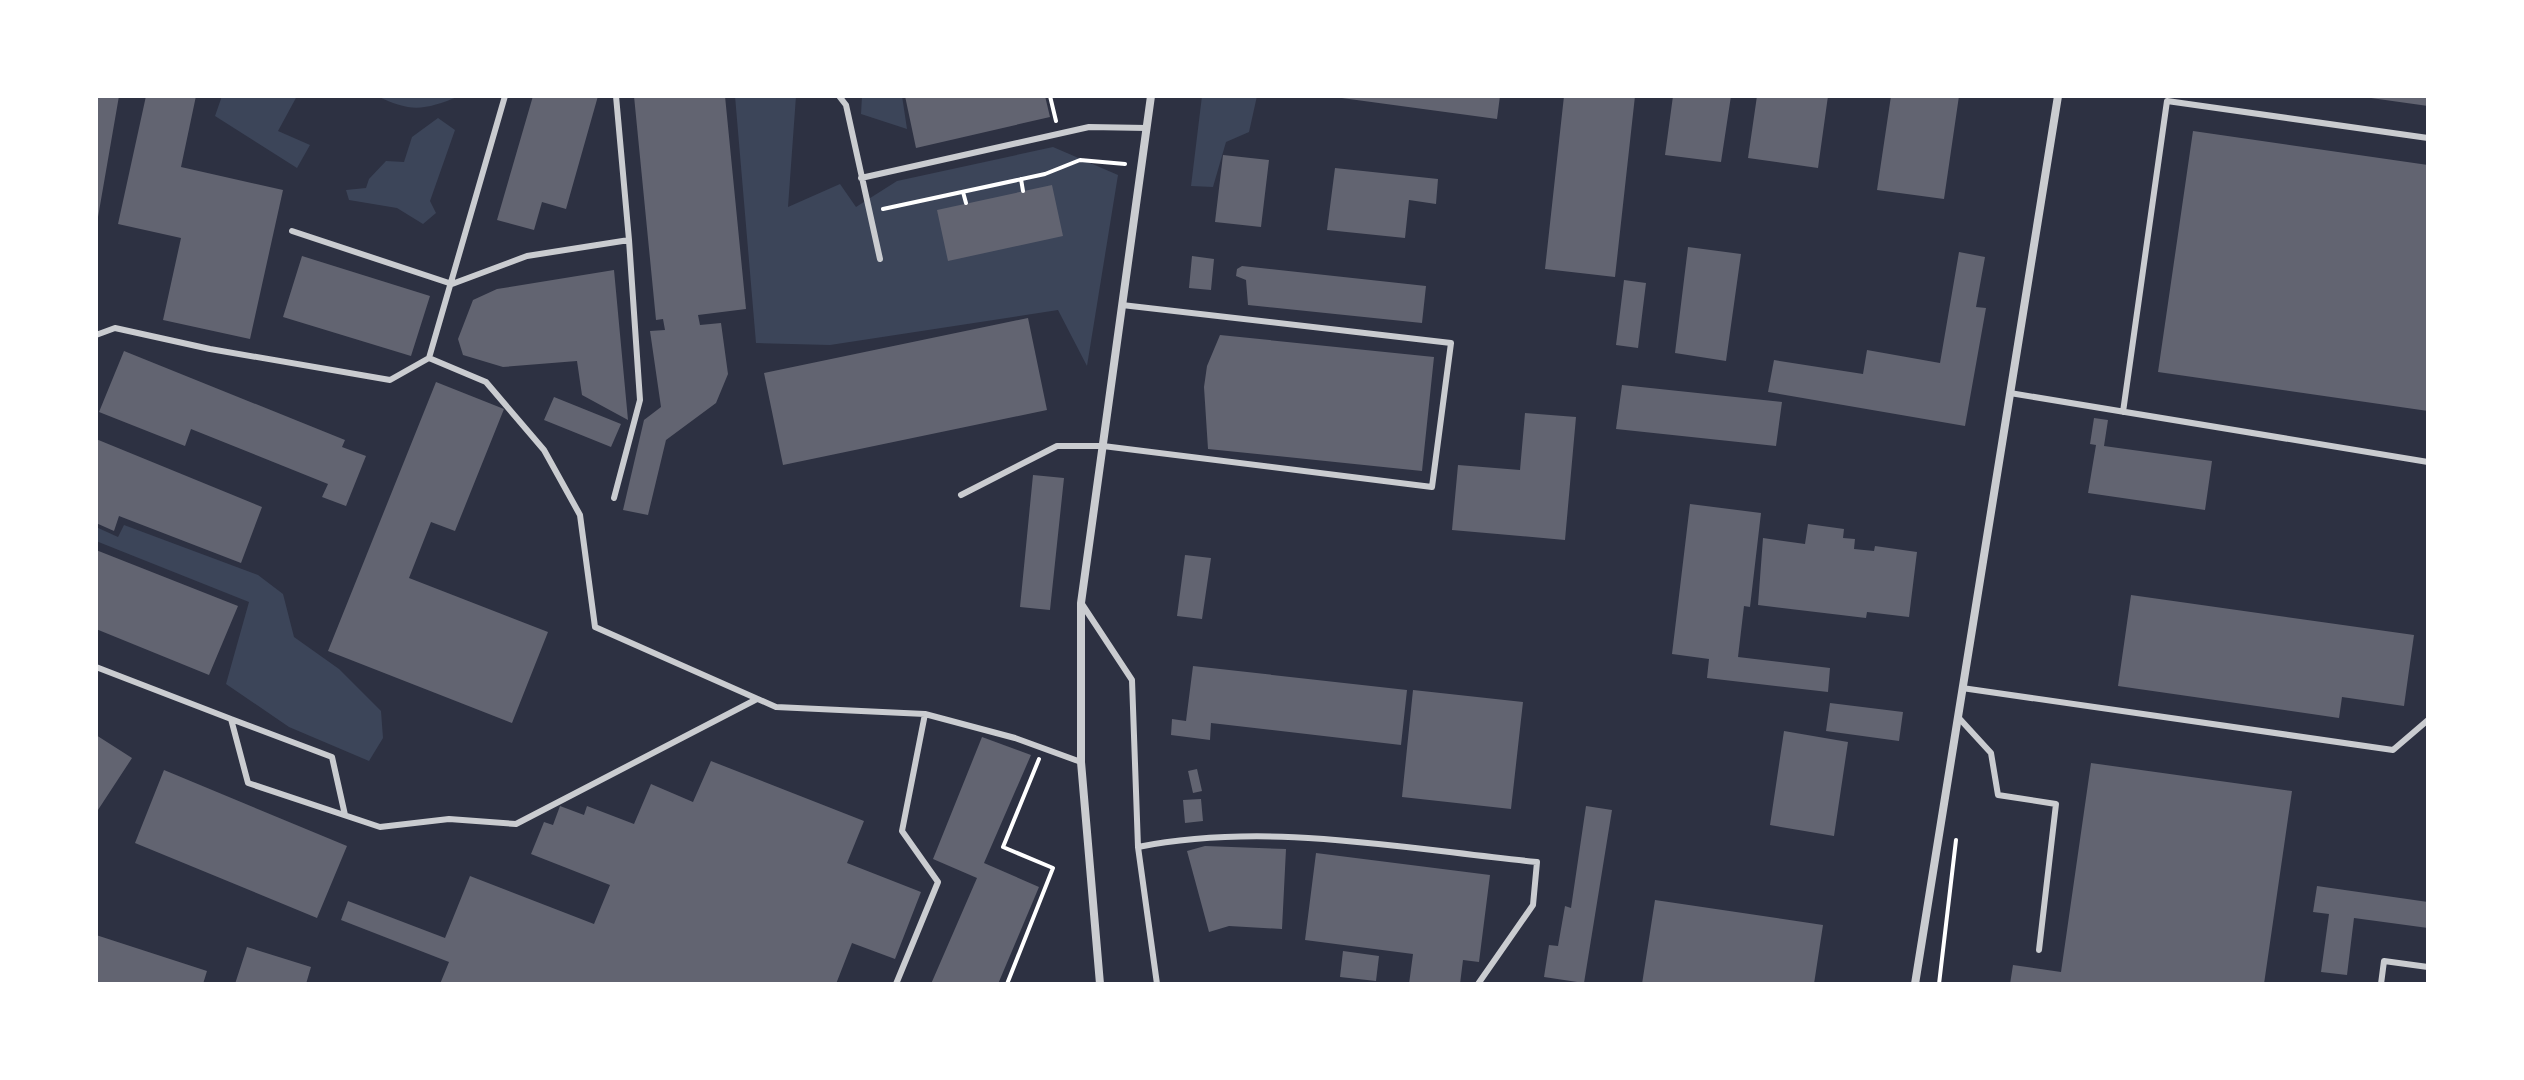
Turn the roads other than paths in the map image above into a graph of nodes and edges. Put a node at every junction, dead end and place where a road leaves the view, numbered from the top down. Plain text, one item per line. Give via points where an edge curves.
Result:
1 (505, 96) edge
2 (616, 96) edge
3 (839, 96) edge
4 (1151, 96) edge
5 (2058, 96) edge
6 (1147, 128) junction
7 (2428, 138) edge
8 (861, 178) junction
9 (292, 231) dead end
10 (629, 240) junction
11 (880, 259) dead end
12 (452, 284) junction
13 (1122, 305) junction
14 (96, 335) edge
15 (429, 358) junction
16 (2010, 393) junction
17 (2123, 412) junction
18 (1103, 446) junction
19 (2428, 462) edge
20 (961, 495) dead end
21 (614, 498) dead end
22 (1081, 603) junction
23 (96, 667) edge
24 (1962, 688) junction
25 (757, 699) junction
26 (925, 714) junction
27 (1958, 717) junction
28 (231, 719) junction
29 (2428, 720) edge
30 (1081, 762) junction
31 (345, 815) junction
32 (1138, 847) junction
33 (2039, 950) dead end
34 (2428, 967) edge
35 (896, 984) edge
36 (1100, 984) edge
37 (1157, 984) edge
38 (1478, 984) edge
39 (1915, 984) edge
40 (2381, 984) edge

1 - 12 lane
2 - 10 lane
3 - 8 lane via 846,105
4 - 6 street
5 - 16 street
6 - 8 lane via 1089,127
6 - 13 street
7 - 17 lane via 2167,101
8 - 11 lane
9 - 12 lane
10 - 12 lane via 527,256
10 - 21 lane via 640,400
12 - 15 lane
13 - 18 street
13 - 18 lane via 1451,343 1432,487
14 - 15 lane via 115,328 390,380
15 - 25 lane via 486,382 544,450 580,515 595,627
16 - 17 lane
16 - 24 street
17 - 19 lane
18 - 20 lane via 1057,446
18 - 22 street
22 - 30 street
22 - 32 lane via 1132,680
23 - 28 lane
24 - 27 street
24 - 29 lane via 2393,750
25 - 26 lane via 776,707
25 - 31 lane via 516,824 449,819 380,827
26 - 30 lane
26 - 35 lane via 902,831 938,882
27 - 33 lane via 1991,753 1998,795 2056,804
27 - 39 street
28 - 31 lane via 332,757
28 - 31 lane via 248,783
30 - 36 street
32 - 37 lane
32 - 38 lane via 1215,835 1304,838 1537,862 1533,905
34 - 40 lane via 2384,961

